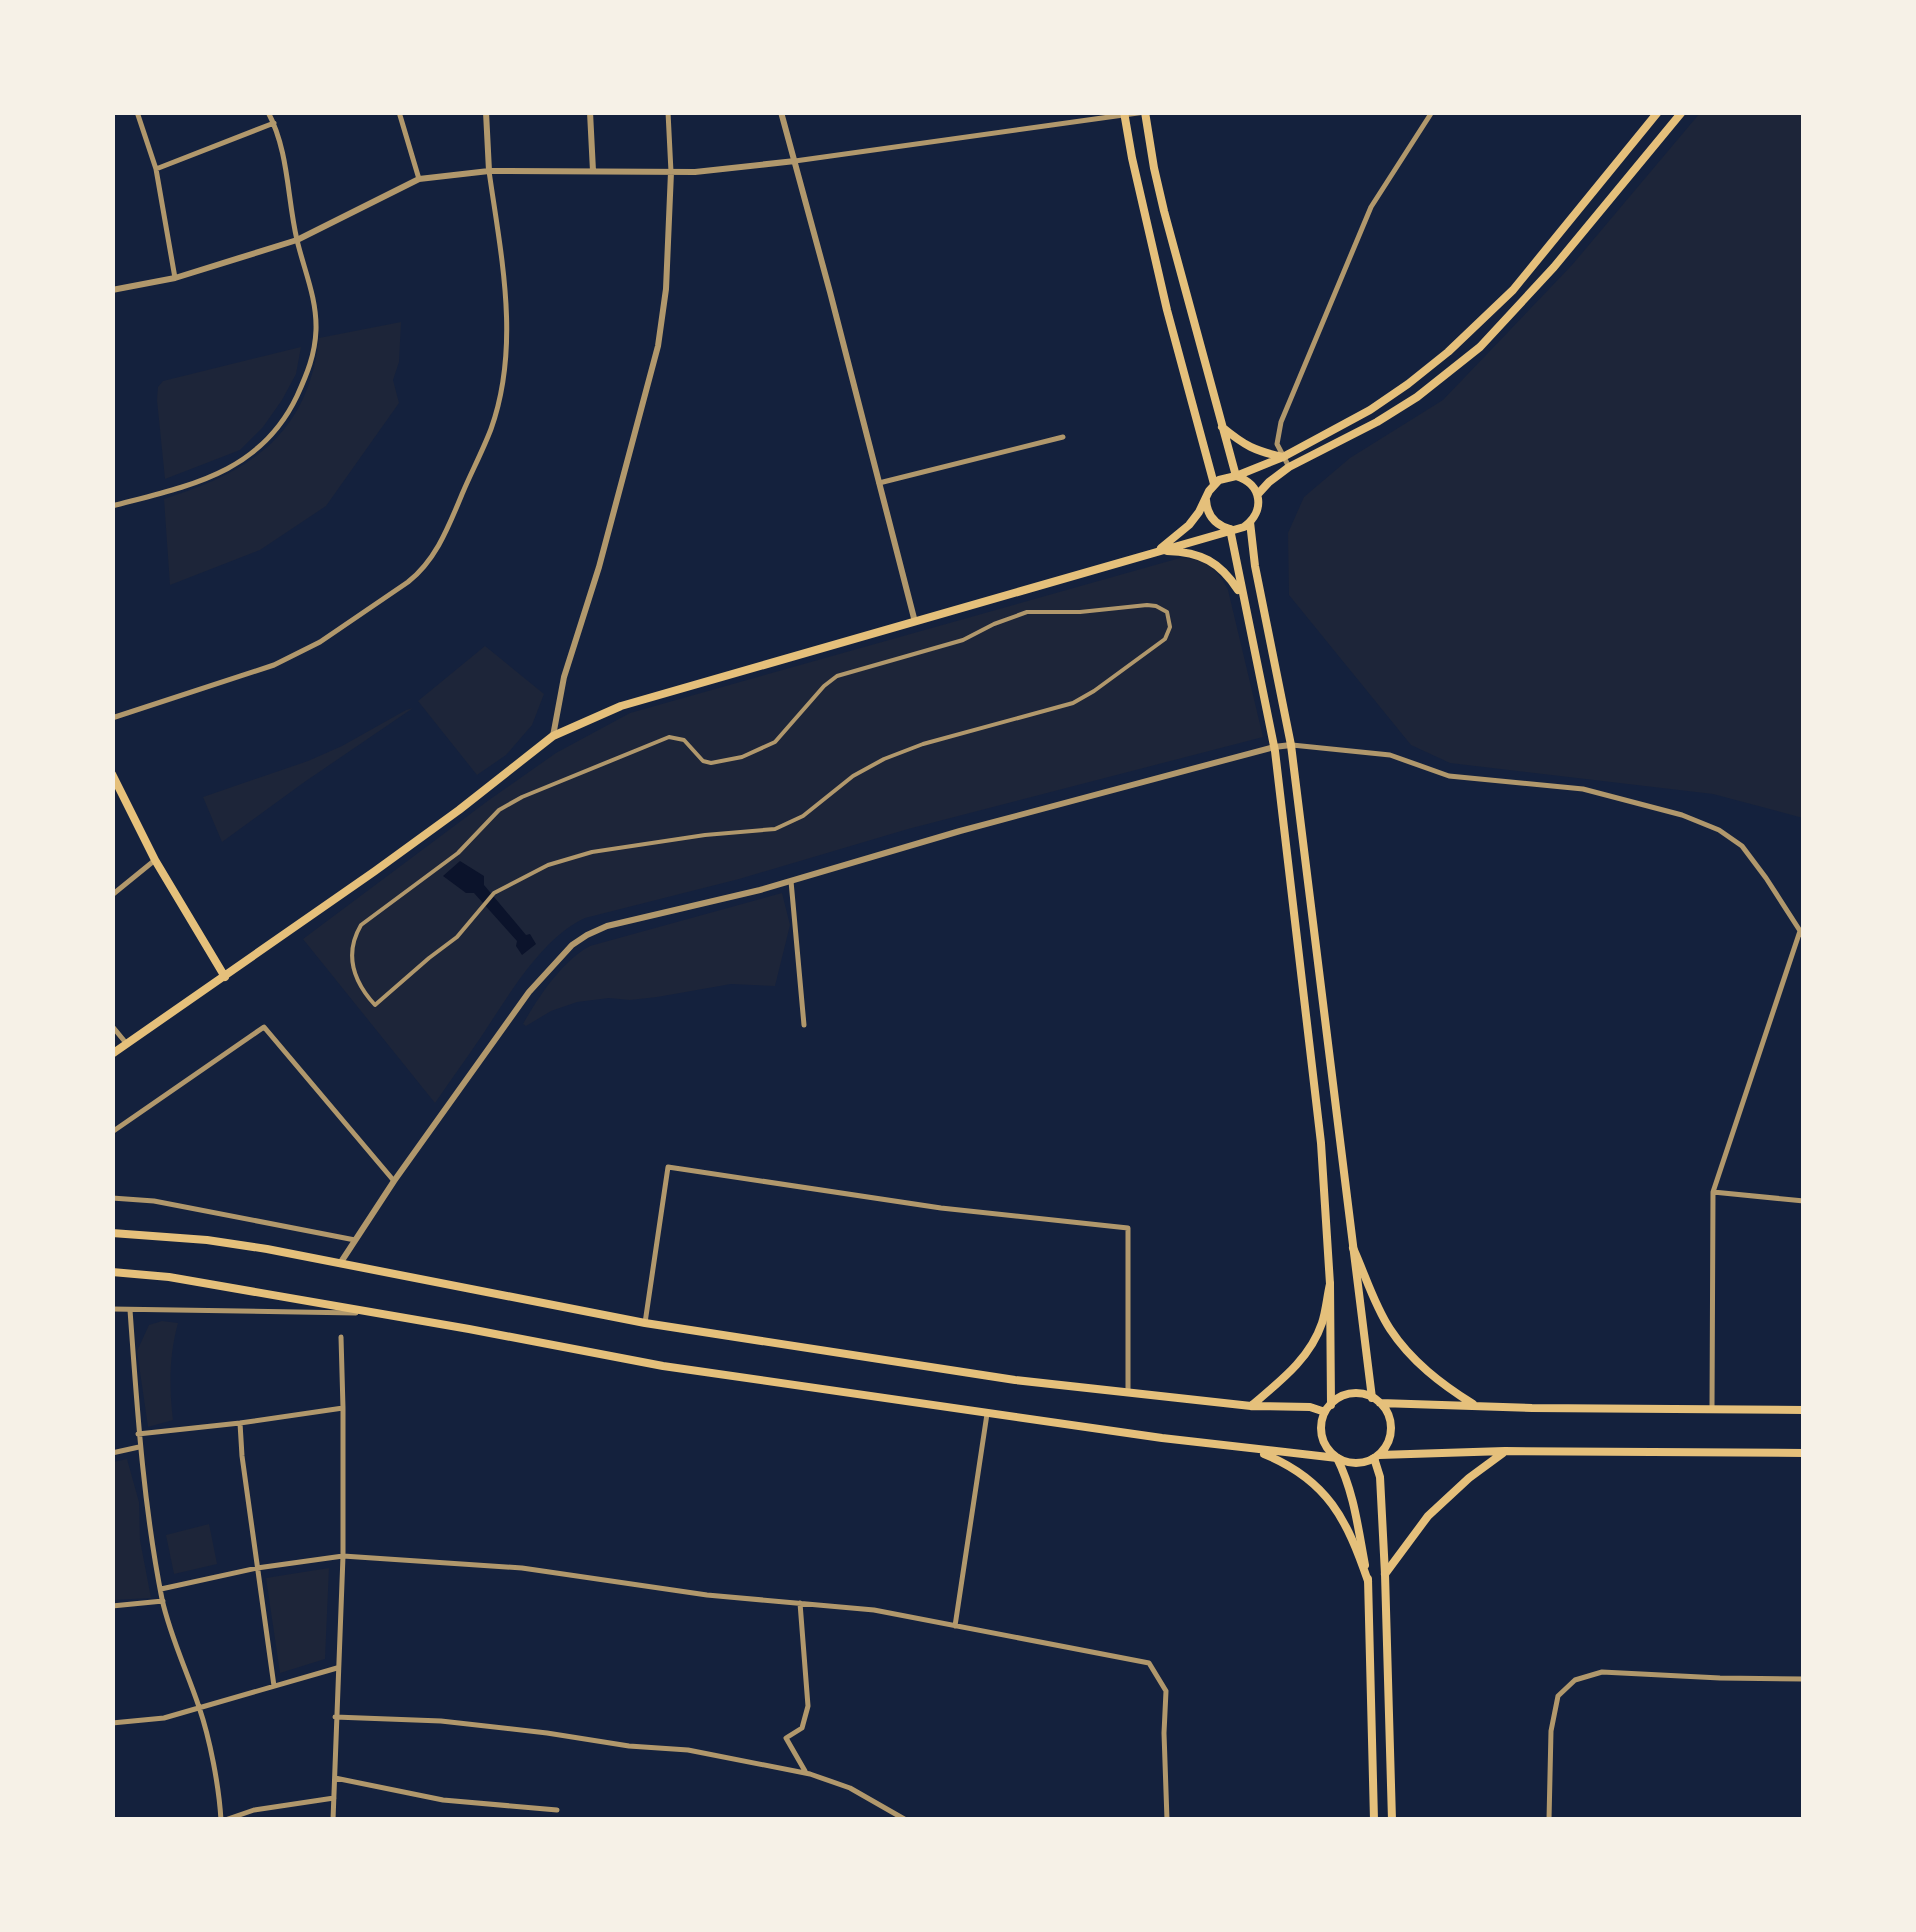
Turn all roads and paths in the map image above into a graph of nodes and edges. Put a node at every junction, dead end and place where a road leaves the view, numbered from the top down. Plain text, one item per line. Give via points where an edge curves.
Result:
1 (137, 112) edge
2 (268, 112) edge
3 (399, 112) edge
4 (486, 112) edge
5 (590, 112) edge
6 (668, 112) edge
7 (781, 112) edge
8 (1145, 112) edge
9 (1432, 112) edge
10 (1658, 112) edge
11 (1682, 112) edge
12 (1124, 114) edge
13 (274, 123) junction
14 (794, 161) junction
15 (156, 170) junction
16 (489, 171) junction
17 (593, 172) junction
18 (671, 172) junction
19 (419, 179) junction
20 (297, 240) junction
21 (175, 278) junction
22 (112, 290) edge
23 (1222, 427) junction
24 (1063, 438) dead end
25 (1284, 457) junction
26 (1289, 467) junction
27 (1236, 476) junction
28 (878, 483) junction
29 (1211, 488) junction
30 (1258, 494) junction
31 (112, 506) edge
32 (1250, 522) junction
33 (1230, 529) junction
34 (1158, 551) junction
35 (1243, 597) junction
36 (914, 622) junction
37 (112, 718) edge
38 (553, 736) junction
39 (1292, 745) junction
40 (1274, 747) junction
41 (112, 774) edge
42 (155, 860) junction
43 (790, 881) junction
44 (112, 894) edge
45 (482, 905) joint
46 (1802, 934) edge
47 (225, 977) junction
48 (804, 1025) dead end
49 (112, 1026) edge
50 (126, 1044) junction
51 (112, 1054) edge
52 (112, 1132) edge
53 (394, 1181) junction
54 (1714, 1192) junction
55 (112, 1198) edge
56 (1804, 1201) edge
57 (112, 1233) edge
58 (354, 1240) junction
59 (1354, 1248) junction
60 (342, 1262) junction
61 (112, 1272) edge
62 (1330, 1284) junction
63 (112, 1309) edge
64 (130, 1310) junction
65 (374, 1313) junction
66 (645, 1323) junction
67 (341, 1337) dead end
68 (1128, 1393) junction
69 (1376, 1400) junction
70 (1251, 1406) junction
71 (1477, 1406) junction
72 (344, 1408) junction
73 (1328, 1408) junction
74 (1712, 1408) junction
75 (1804, 1410) edge
76 (986, 1414) junction
77 (240, 1423) junction
78 (138, 1434) junction
79 (139, 1447) junction
80 (1255, 1450) junction
81 (1504, 1451) junction
82 (112, 1453) edge
83 (1804, 1453) edge
84 (1376, 1457) junction
85 (1338, 1458) junction
86 (343, 1556) junction
87 (258, 1568) junction
88 (1385, 1574) junction
89 (1368, 1582) junction
90 (161, 1589) junction
91 (163, 1601) junction
92 (800, 1604) junction
93 (112, 1606) edge
94 (955, 1626) junction
95 (338, 1668) junction
96 (1804, 1679) edge
97 (274, 1686) junction
98 (200, 1709) junction
99 (335, 1716) junction
100 (112, 1723) edge
101 (806, 1773) junction
102 (335, 1778) junction
103 (334, 1798) junction
104 (557, 1810) dead end
105 (223, 1820) edge
106 (333, 1820) edge
107 (906, 1820) edge
108 (1167, 1820) edge
109 (1374, 1820) edge
110 (1392, 1820) edge
111 (1549, 1820) edge

1 - 15 street
2 - 13 street
3 - 19 street
4 - 16 street
5 - 17 street
6 - 18 street
7 - 14 street
8 - 12 street
8 - 23 main road
9 - 25 street via 1371,207 1281,422 1277,444
10 - 25 main road via 1513,290 1448,352 1370,410
11 - 26 main road via 1480,347 1417,397
12 - 14 street
12 - 29 main road
13 - 15 street
13 - 20 street
14 - 18 street
14 - 28 street
15 - 21 street
16 - 17 street
16 - 19 street
16 - 37 street via 506,287 505,372 492,426 447,530 420,572 320,642 274,665
17 - 18 street
18 - 38 street via 658,346
19 - 20 street
20 - 21 street
20 - 31 street via 316,330 311,366 290,410 234,467
21 - 22 street
23 - 25 main road via 1258,452
23 - 27 main road
24 - 28 street
25 - 26 street
25 - 27 main road
26 - 30 main road
27 - 29 main road
27 - 30 main road
28 - 36 street
29 - 33 main road via 1210,516
29 - 34 main road via 1189,525
30 - 32 main road
32 - 33 main road
32 - 39 main road
33 - 34 main road
33 - 35 main road
34 - 35 main road via 1222,567
34 - 36 main road
35 - 40 main road
36 - 38 main road via 621,706
38 - 47 main road
39 - 40 street
39 - 46 street via 1390,755 1449,776 1583,789 1682,815 1742,846
39 - 59 main road
40 - 43 street
40 - 62 main road via 1321,1143
41 - 42 main road
42 - 44 street
42 - 47 main road
43 - 48 street
43 - 53 street via 608,926 572,946 530,992
45 - 45 street via 457,938 375,1005 366,996 351,956 360,924 522,797 669,737 684,740 712,763 754,752 781,736 831,679 963,640 1011,616 1147,605 1170,618 1165,639 1073,703 884,759 789,824 573,856 533,871
46 - 54 street
47 - 50 main road
49 - 50 street
50 - 51 main road
52 - 53 street via 264,1027
53 - 58 street
54 - 56 street
54 - 74 street
55 - 58 street
57 - 60 main road
58 - 60 street
59 - 69 main road
59 - 71 main road via 1390,1329 1420,1366
60 - 66 main road
61 - 65 main road
62 - 70 main road via 1312,1346
62 - 73 main road
63 - 64 street
64 - 65 street
64 - 78 street
65 - 76 main road via 663,1366
66 - 68 main road
66 - 68 street via 668,1167 1128,1228
67 - 72 street
68 - 70 main road
69 - 71 main road
69 - 73 main road via 1349,1394
69 - 84 main road via 1391,1428
70 - 73 main road
71 - 74 main road
72 - 77 street
72 - 86 street
73 - 85 main road via 1322,1436
74 - 75 main road
76 - 80 main road
76 - 94 street
77 - 78 street
77 - 87 street
78 - 79 street
79 - 82 street
79 - 90 street
80 - 85 main road
80 - 89 main road via 1280,1460 1326,1496 1352,1536
81 - 83 main road
81 - 84 main road
81 - 88 main road via 1428,1516
84 - 85 main road via 1357,1464
84 - 88 main road
85 - 89 main road
86 - 87 street
86 - 92 street via 522,1568
86 - 95 street
87 - 90 street
87 - 97 street
88 - 110 main road
89 - 109 main road
90 - 91 street
91 - 93 street
91 - 98 street
92 - 94 street
92 - 101 street via 808,1706 802,1728 786,1738
94 - 108 street via 1148,1663 1166,1691
95 - 97 street
95 - 99 street
96 - 111 street via 1602,1672 1574,1680 1558,1696 1551,1730
97 - 98 street
98 - 100 street
98 - 105 street
99 - 101 street via 494,1726 688,1750
99 - 102 street
101 - 107 street via 850,1788
102 - 103 street
102 - 104 street via 443,1800
103 - 105 street
103 - 106 street

